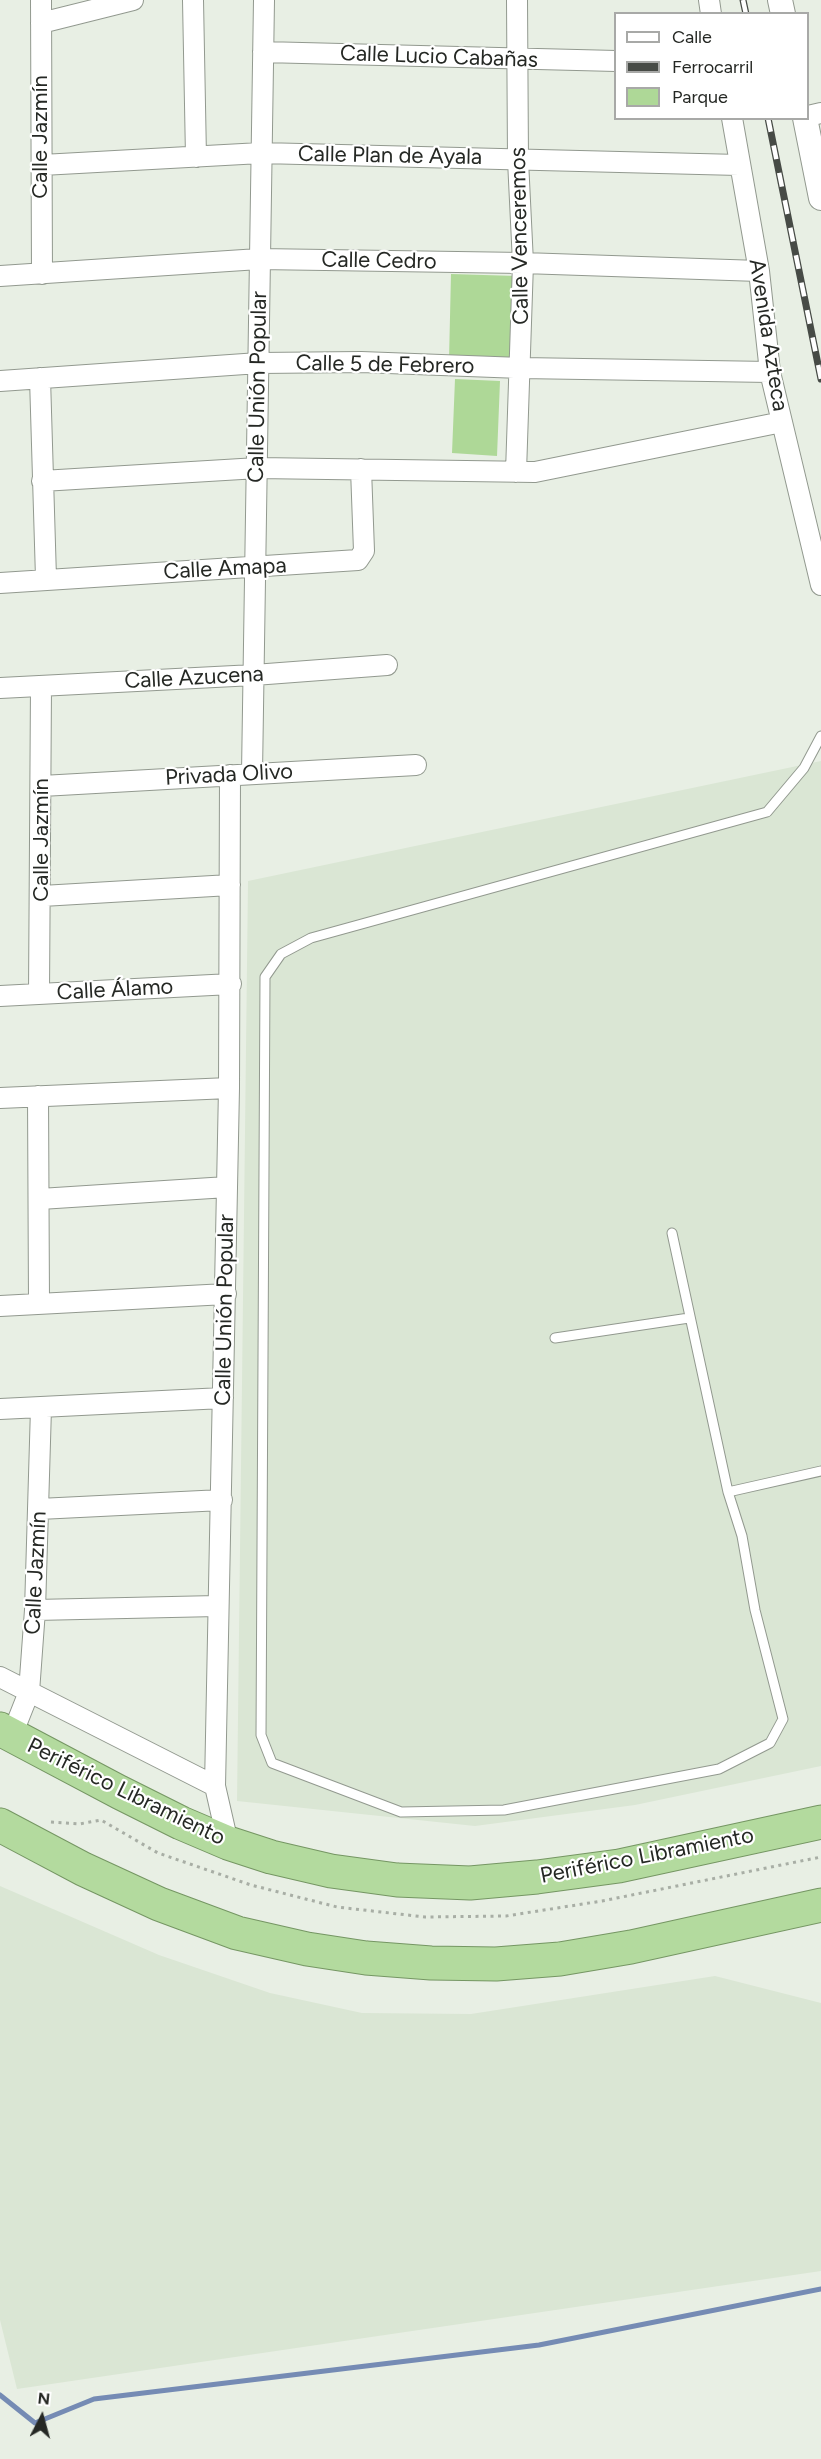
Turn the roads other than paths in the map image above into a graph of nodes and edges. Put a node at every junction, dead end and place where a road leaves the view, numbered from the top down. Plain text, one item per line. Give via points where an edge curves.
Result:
1 (41, 0) edge
2 (133, 0) edge
3 (193, 0) edge
4 (264, 0) edge
5 (516, 0) edge
6 (41, 23) junction
7 (263, 52) junction
8 (517, 59) junction
9 (614, 61) edge
10 (732, 120) edge
11 (807, 120) edge
12 (261, 153) junction
13 (196, 157) junction
14 (518, 160) junction
15 (42, 165) junction
16 (739, 165) junction
17 (821, 198) edge
18 (260, 259) junction
19 (523, 263) junction
20 (759, 271) junction
21 (42, 274) junction
22 (0, 276) edge
23 (259, 363) junction
24 (521, 368) junction
25 (770, 372) junction
26 (40, 378) junction
27 (0, 381) edge
28 (782, 422) junction
29 (258, 468) junction
30 (361, 469) junction
31 (516, 472) junction
32 (42, 481) junction
33 (256, 568) junction
34 (46, 578) junction
35 (0, 583) edge
36 (821, 585) edge
37 (387, 665) dead end
38 (254, 675) junction
39 (41, 686) junction
40 (0, 688) edge
41 (821, 736) edge
42 (416, 765) dead end
43 (252, 773) junction
44 (230, 775) junction
45 (42, 786) junction
46 (230, 885) junction
47 (42, 896) junction
48 (231, 984) junction
49 (39, 994) junction
50 (0, 996) edge
51 (229, 1088) junction
52 (38, 1096) junction
53 (0, 1098) edge
54 (228, 1187) junction
55 (40, 1199) junction
56 (672, 1233) dead end
57 (226, 1294) junction
58 (39, 1303) junction
59 (0, 1306) edge
60 (689, 1318) junction
61 (555, 1338) dead end
62 (223, 1398) junction
63 (41, 1408) junction
64 (0, 1409) edge
65 (821, 1471) edge
66 (728, 1492) junction
67 (222, 1500) junction
68 (39, 1509) junction
69 (217, 1606) junction
70 (35, 1610) junction
71 (0, 1677) edge
72 (29, 1692) junction
73 (6, 1732) edge
74 (215, 1786) junction
75 (821, 1822) edge
76 (0, 1825) edge
77 (228, 1843) junction
78 (821, 1905) edge

1 - 6 street, Calle Jazmín
2 - 6 street
3 - 13 street
4 - 7 street, Calle Unión Popular
5 - 8 street, Calle Venceremos
6 - 15 street, Calle Jazmín
7 - 8 street, Calle Lucio Cabañas
7 - 12 street, Calle Unión Popular
8 - 9 street, Calle Lucio Cabañas
8 - 14 street, Calle Venceremos
10 - 16 street, Avenida Azteca
11 - 17 street
12 - 13 street, Calle Plan de Ayala
12 - 14 street, Calle Plan de Ayala
12 - 18 street, Calle Unión Popular
13 - 15 street, Calle Plan de Ayala
14 - 16 street, Calle Plan de Ayala
14 - 19 street, Calle Venceremos
15 - 21 street, Calle Jazmín
16 - 20 street, Avenida Azteca
18 - 19 street, Calle Cedro
18 - 21 street, Calle Cedro
18 - 23 street, Calle Unión Popular
19 - 20 street, Calle Cedro
19 - 24 street, Calle Venceremos
20 - 25 street, Avenida Azteca
21 - 22 street, Calle Cedro
23 - 24 street, Calle 5 de Febrero
23 - 26 street, Calle 5 de Febrero
23 - 29 street, Calle Unión Popular
24 - 25 street, Calle 5 de Febrero
24 - 31 street, Calle Venceremos
25 - 28 street, Avenida Azteca
26 - 27 street, Calle 5 de Febrero
26 - 32 street
28 - 31 street via 535,472
28 - 36 street, Avenida Azteca
29 - 30 street
29 - 32 street
29 - 33 street, Calle Unión Popular
30 - 31 street
30 - 33 street, Calle Amapa via 364,551 358,560
32 - 34 street
33 - 34 street, Calle Amapa
33 - 38 street, Calle Unión Popular
34 - 35 street, Calle Amapa
37 - 38 street, Calle Azucena
38 - 39 street, Calle Azucena
38 - 43 street, Calle Unión Popular
39 - 40 street, Calle Azucena
39 - 45 street, Calle Jazmín
41 - 66 lane via 804,768 767,812 311,938 281,954 265,977 261,1735 272,1763 400,1812 504,1810 718,1769 770,1743 783,1719 754,1610 742,1536
42 - 43 street, Privada Olivo
43 - 44 street, Privada Olivo
44 - 45 street, Privada Olivo
44 - 46 street, Calle Unión Popular
45 - 47 street, Calle Jazmín
46 - 47 street
46 - 48 street, Calle Unión Popular
47 - 49 street, Calle Jazmín
48 - 49 street, Calle Álamo
48 - 51 street, Calle Unión Popular
49 - 50 street, Calle Álamo
51 - 52 street
51 - 54 street, Calle Unión Popular
52 - 53 street
52 - 55 street
54 - 55 street
54 - 57 street, Calle Unión Popular
55 - 58 street
56 - 60 lane
57 - 58 street
57 - 62 street, Calle Unión Popular
58 - 59 street
60 - 61 lane
60 - 66 lane
62 - 63 street
62 - 67 street, Calle Unión Popular
63 - 64 street
63 - 68 street, Calle Jazmín
65 - 66 lane
67 - 68 street
67 - 69 street, Calle Unión Popular
68 - 70 street, Calle Jazmín
69 - 70 street
69 - 74 street, Calle Unión Popular
70 - 72 street, Calle Jazmín
71 - 72 street
72 - 73 street, Calle Jazmín
72 - 74 street
73 - 77 highway, Periférico Libramiento via 161,1813
74 - 77 street, Calle Unión Popular
75 - 77 highway, Periférico Libramiento via 619,1866 470,1883 397,1880 331,1871
76 - 78 highway via 92,1874 237,1933 366,1958 474,1964 561,1959

